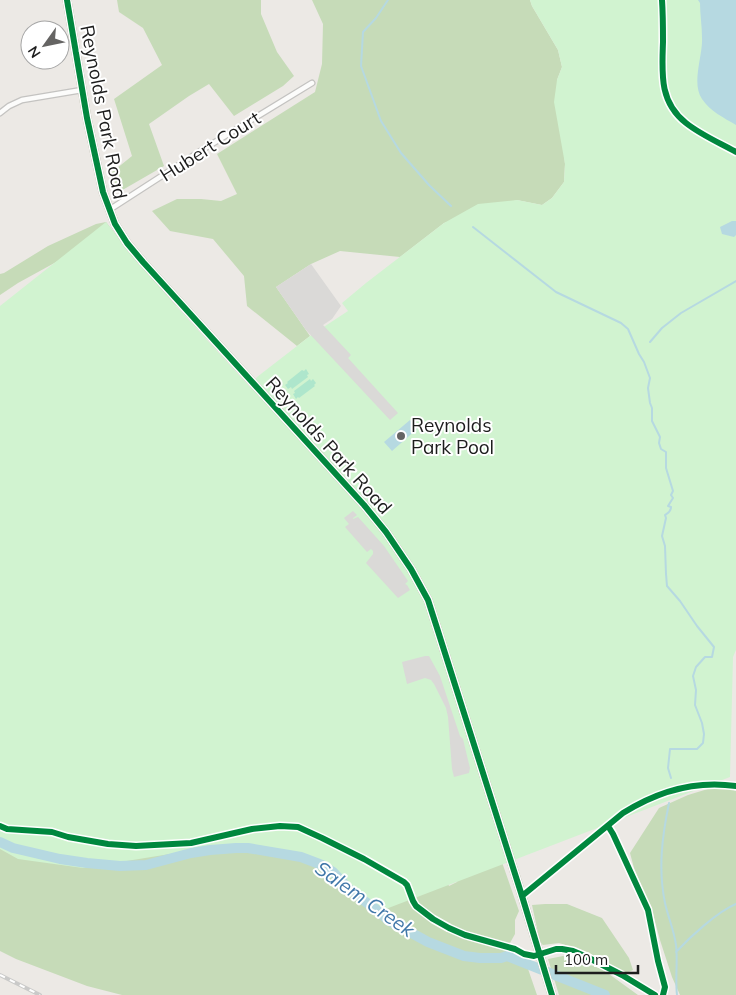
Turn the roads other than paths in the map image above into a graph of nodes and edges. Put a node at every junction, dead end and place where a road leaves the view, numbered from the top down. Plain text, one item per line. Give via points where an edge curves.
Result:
1 (67, 0) edge
2 (312, 83) dead end
3 (82, 90) junction
4 (0, 113) edge
5 (109, 210) junction
6 (736, 786) edge
7 (522, 896) junction
8 (552, 995) edge

1 - 3 main road, Reynolds Park Road
2 - 5 street, Hubert Court
3 - 4 street via 22,100
3 - 5 main road, Reynolds Park Road
5 - 7 main road, Reynolds Park Road via 120,232 143,262 352,490 411,569 428,600 438,628
6 - 7 street via 694,785 641,802 623,813
7 - 8 main road, Reynolds Park Road

